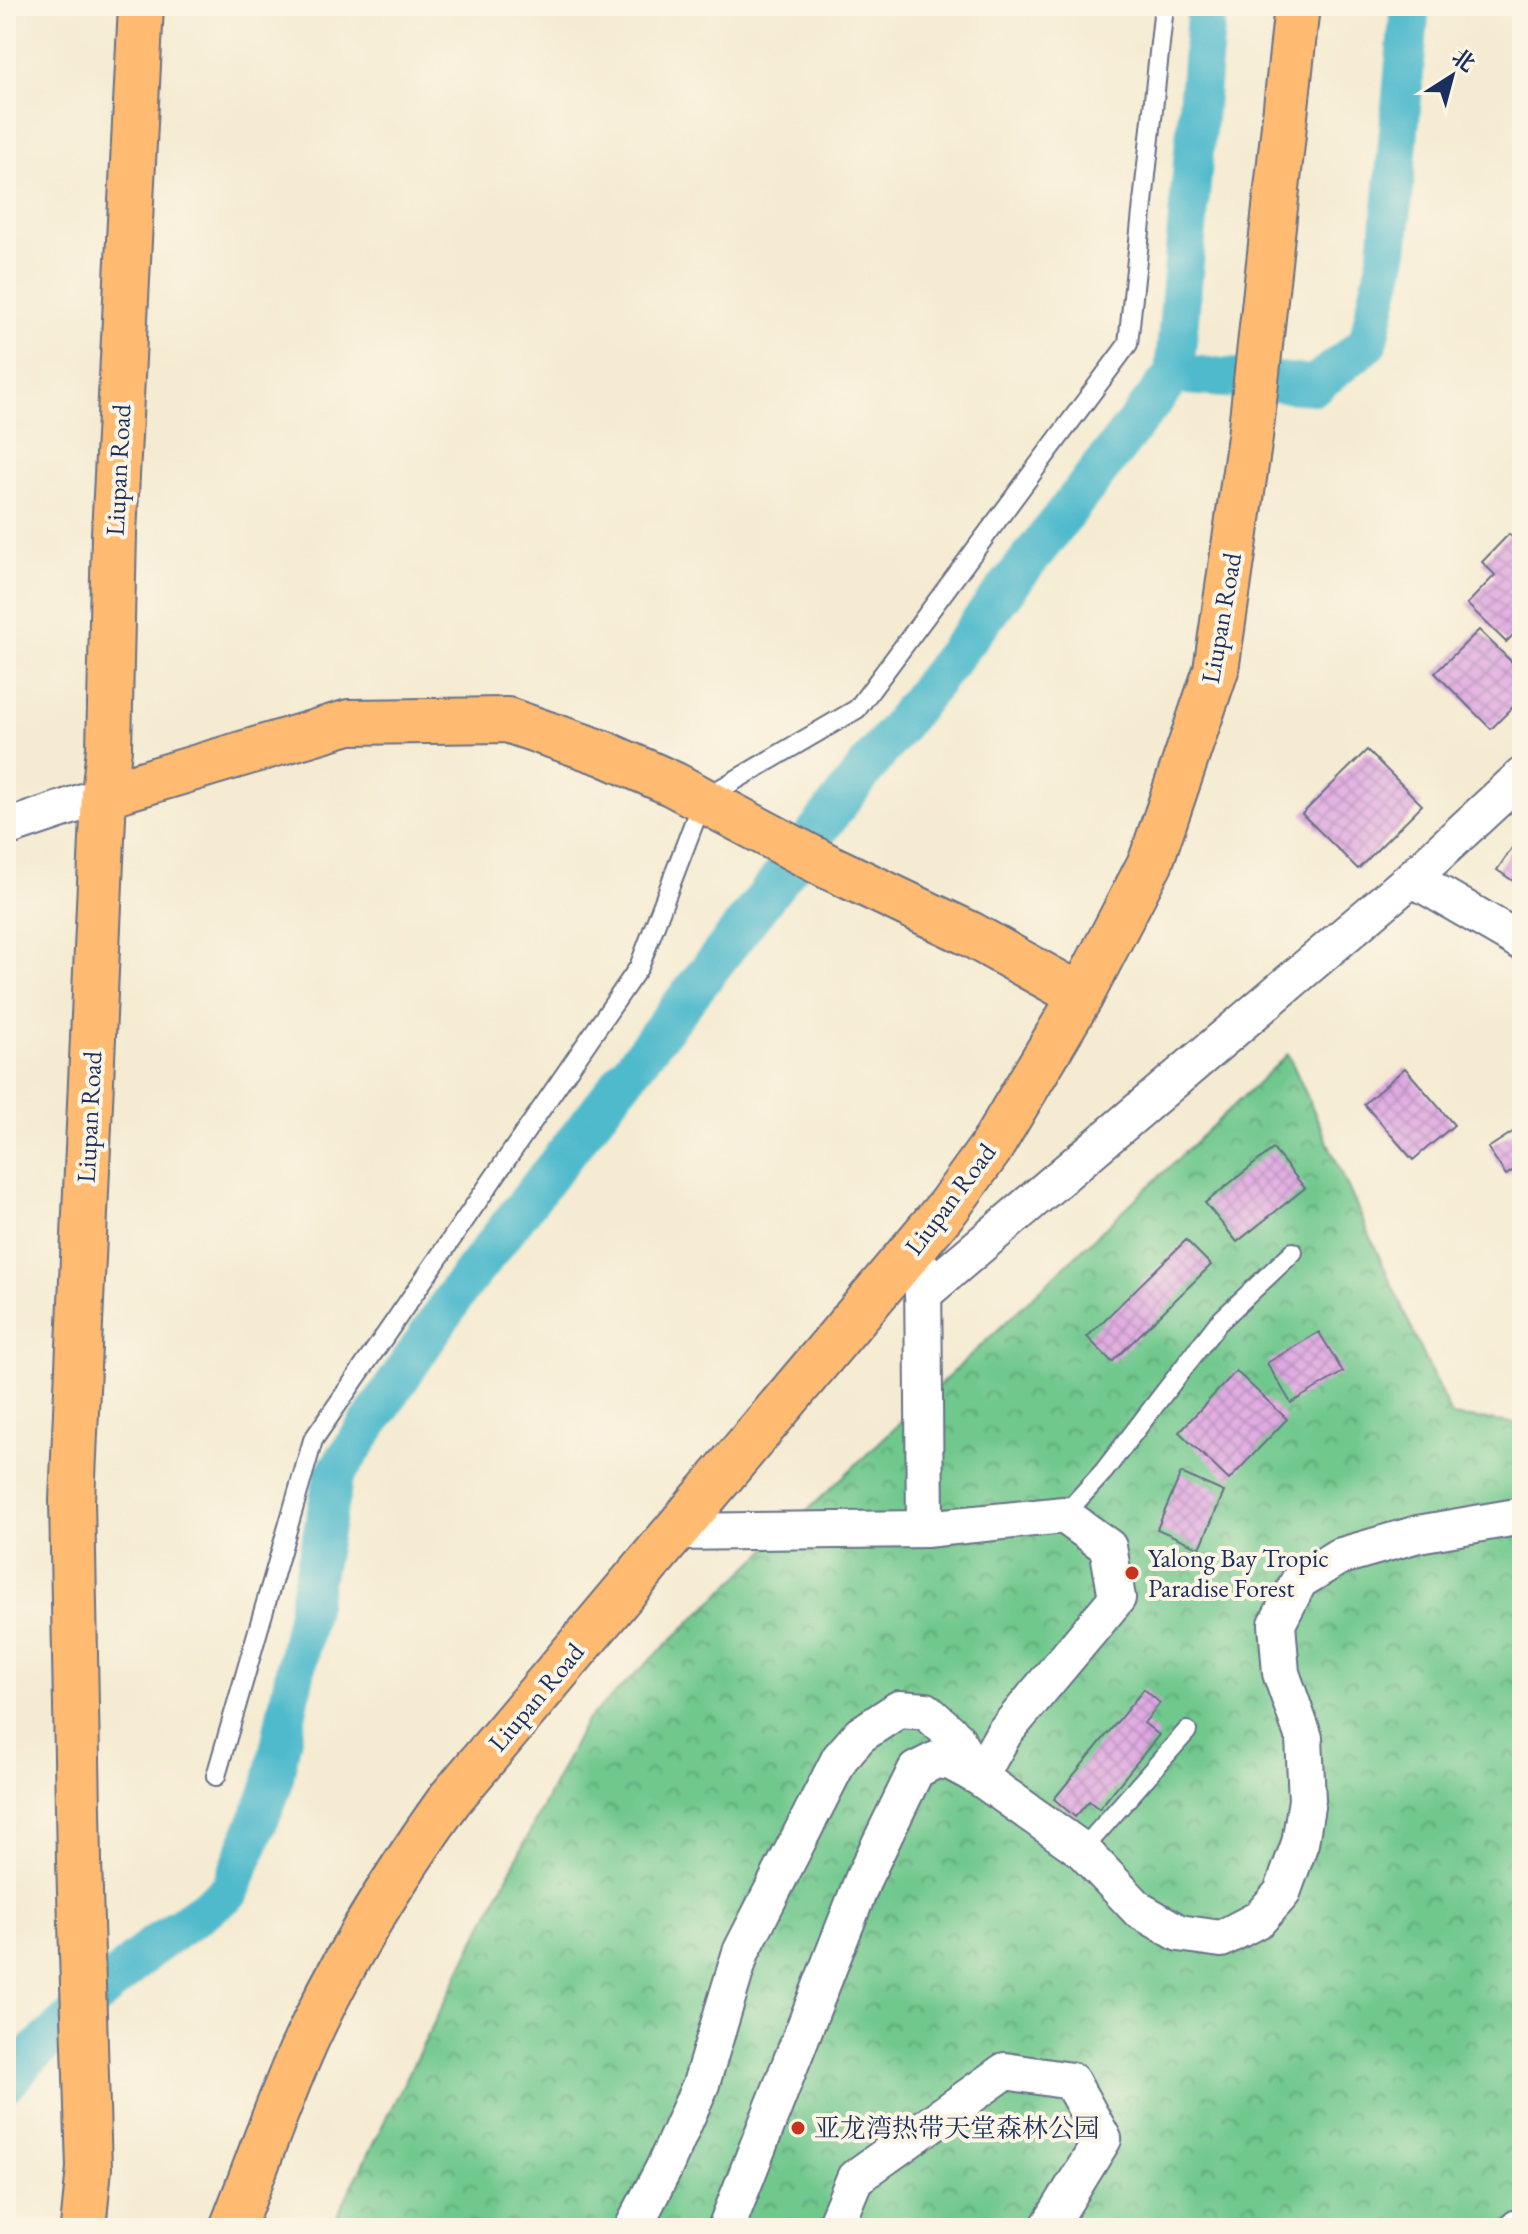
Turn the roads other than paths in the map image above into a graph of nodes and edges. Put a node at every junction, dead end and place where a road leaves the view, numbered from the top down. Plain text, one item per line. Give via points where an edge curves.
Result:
1 (141, 6) edge
2 (1164, 6) edge
3 (1297, 6) edge
4 (1522, 776) edge
5 (104, 795) junction
6 (717, 808) junction
7 (6, 828) edge
8 (1412, 878) junction
9 (1522, 942) edge
10 (1081, 996) junction
11 (922, 1237) junction
12 (1293, 1252) dead end
13 (923, 1294) junction
14 (1064, 1515) junction
15 (1522, 1516) edge
16 (925, 1529) junction
17 (674, 1532) junction
18 (1187, 1731) dead end
19 (976, 1775) junction
20 (216, 1776) dead end
21 (1082, 1850) junction
22 (83, 2228) edge
23 (232, 2228) edge
24 (633, 2228) edge
25 (726, 2228) edge
26 (834, 2228) edge
27 (1048, 2228) edge

1 - 5 main road, Liupan Road
2 - 6 lane via 1128,344 857,709
3 - 10 main road, Liupan Road via 1250,437 1216,670 1151,861
4 - 8 street
5 - 6 main road via 349,722 507,720 603,753
5 - 7 street
5 - 22 main road, Liupan Road via 72,1500 89,2168
6 - 10 main road via 970,934
6 - 20 lane via 639,967 313,1440
8 - 9 street
8 - 13 street
10 - 11 main road, Liupan Road via 990,1149
11 - 13 street
11 - 17 main road, Liupan Road
12 - 14 lane via 1218,1323
13 - 16 street
14 - 16 street
14 - 19 street via 1108,1547 1117,1598 1004,1733
15 - 21 street via 1418,1534 1338,1557 1299,1581 1277,1624 1281,1673 1304,1738 1307,1800 1300,1843 1282,1893 1259,1919 1221,1939 1179,1933 1139,1910
16 - 17 street
17 - 23 main road, Liupan Road via 450,1799 404,1863 300,2053
18 - 21 lane
19 - 21 street
19 - 24 street via 956,1738 926,1711 899,1709 860,1735 840,1758 741,1952 701,2084
19 - 25 street via 936,1760 916,1770 904,1791 858,1890
26 - 27 street via 855,2178 1005,2071 1071,2081 1103,2139

